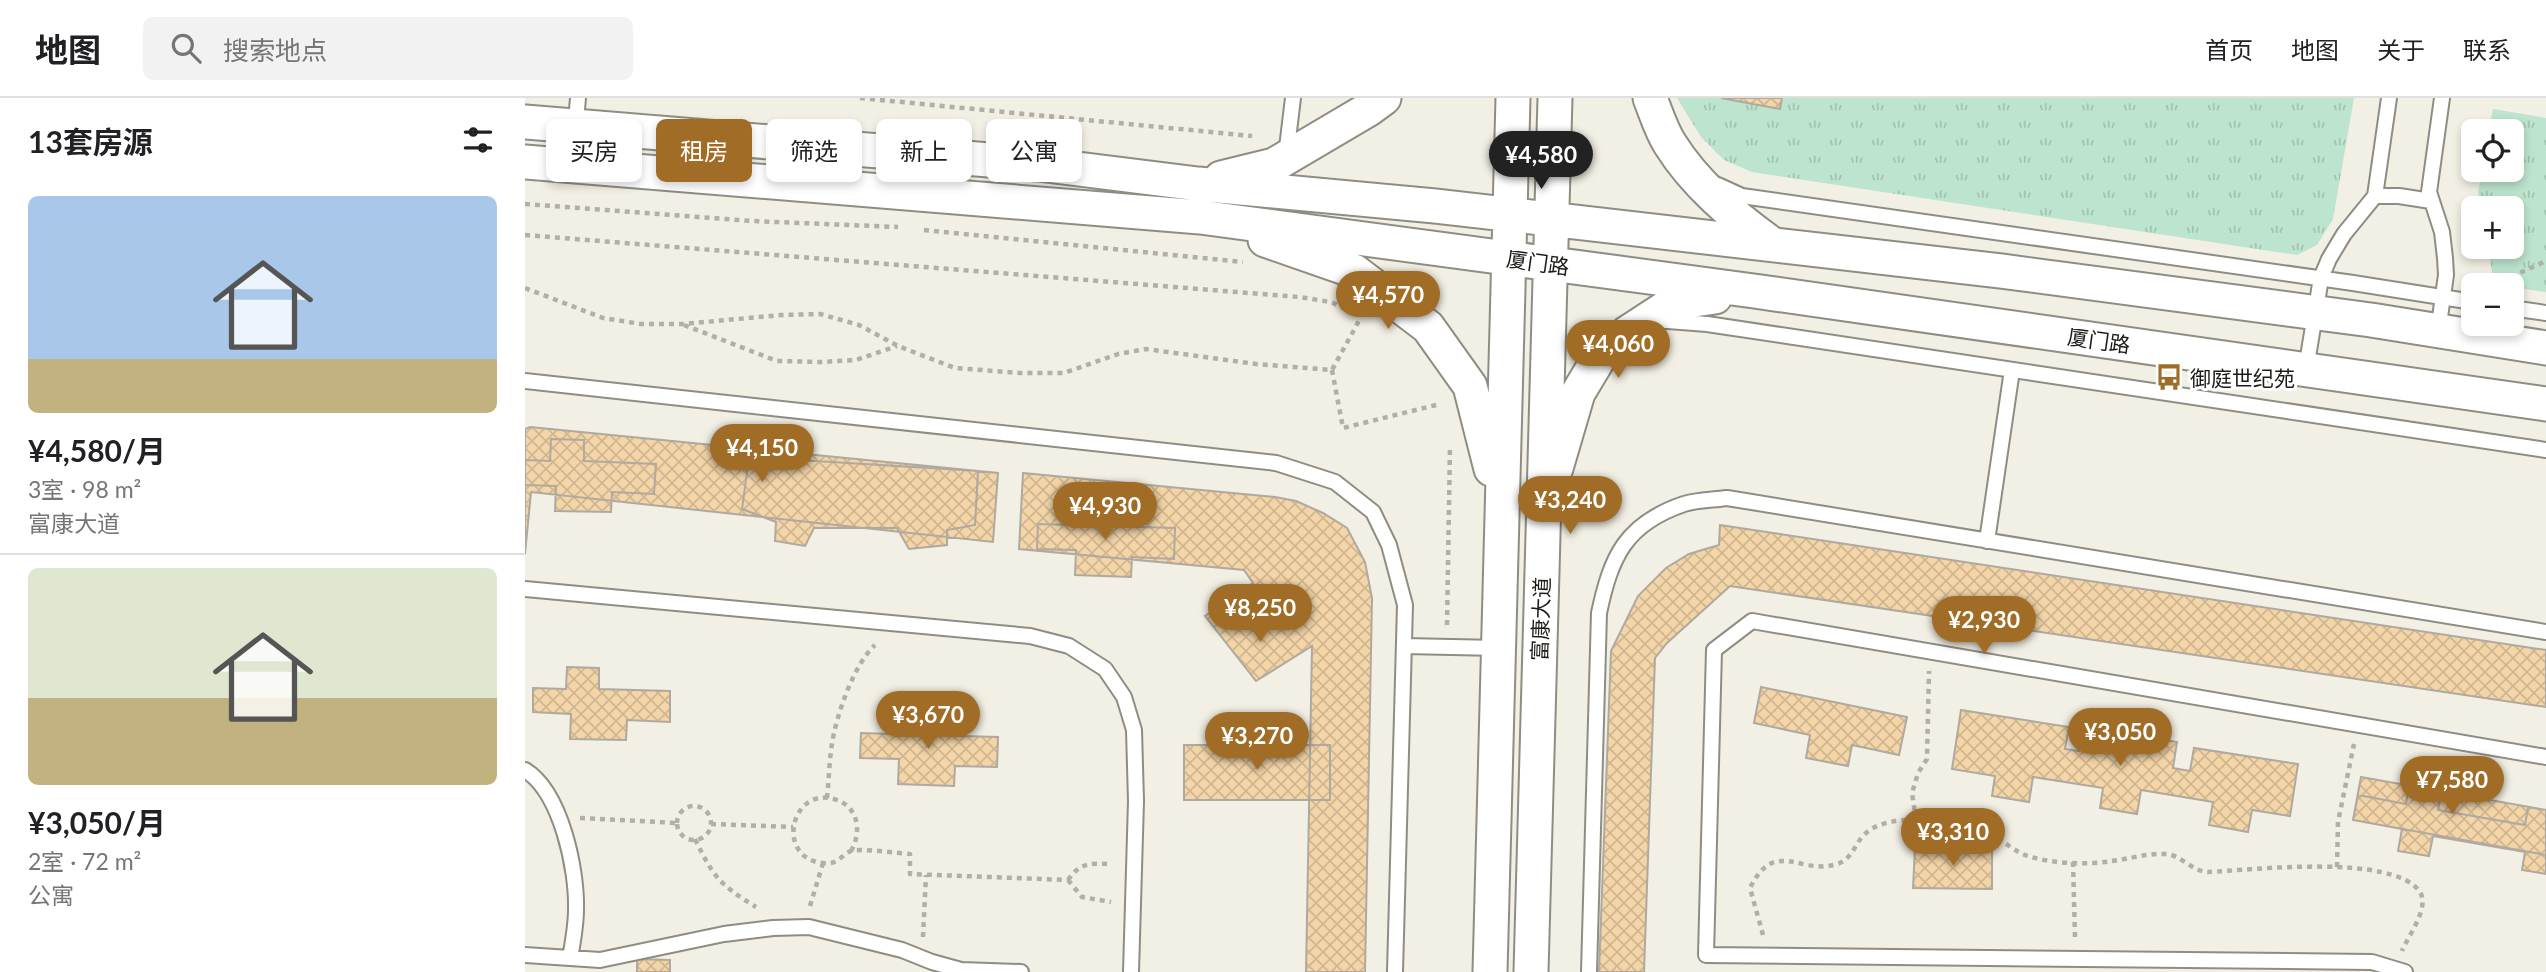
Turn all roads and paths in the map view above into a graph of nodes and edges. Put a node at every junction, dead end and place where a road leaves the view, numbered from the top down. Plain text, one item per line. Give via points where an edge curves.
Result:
1 (860, 98) edge
2 (1293, 98) edge
3 (1384, 98) edge
4 (1513, 98) edge
5 (1555, 98) edge
6 (1650, 98) edge
7 (2389, 98) edge
8 (2442, 98) edge
9 (577, 112) edge
10 (525, 121) edge
11 (1287, 149) junction
12 (525, 162) edge
13 (546, 164) edge
14 (642, 170) edge
15 (1689, 171) junction
16 (2375, 196) junction
17 (1199, 201) junction
18 (2431, 201) junction
19 (525, 204) edge
20 (1510, 215) junction
21 (1551, 220) junction
22 (907, 228) dead end
23 (921, 229) dead end
24 (525, 235) edge
25 (1774, 245) junction
26 (1509, 258) junction
27 (2546, 261) edge
28 (1549, 263) junction
29 (1253, 264) dead end
30 (2520, 273) edge
31 (2321, 278) junction
32 (525, 288) edge
33 (1754, 291) junction
34 (2442, 297) junction
35 (2461, 300) edge
36 (2524, 310) edge
37 (2315, 313) junction
38 (2546, 313) edge
39 (1361, 317) junction
40 (1647, 320) junction
41 (1369, 322) dead end
42 (683, 324) junction
43 (2438, 331) junction
44 (898, 346) junction
45 (2546, 348) edge
46 (2307, 369) junction
47 (1332, 370) junction
48 (2012, 370) junction
49 (525, 381) edge
50 (1436, 395) dead end
51 (1440, 404) junction
52 (2546, 404) edge
53 (1443, 412) dead end
54 (1450, 433) dead end
55 (2546, 450) edge
56 (1503, 518) junction
57 (1543, 525) junction
58 (1987, 541) junction
59 (525, 589) edge
60 (901, 623) junction
61 (2546, 632) edge
62 (1404, 646) junction
63 (1446, 648) junction
64 (1499, 648) junction
65 (1930, 652) junction
66 (2359, 725) junction
67 (2546, 757) edge
68 (525, 770) edge
69 (827, 798) junction
70 (557, 816) junction
71 (1916, 820) junction
72 (677, 823) junction
73 (711, 824) junction
74 (793, 827) junction
75 (695, 839) junction
76 (851, 851) junction
77 (2073, 862) junction
78 (823, 863) junction
79 (1134, 864) junction
80 (2337, 867) junction
81 (926, 875) junction
82 (1068, 880) junction
83 (1133, 904) junction
84 (796, 928) junction
85 (525, 955) edge
86 (1769, 956) junction
87 (571, 958) junction
88 (922, 958) junction
89 (2076, 959) junction
90 (2401, 971) edge
91 (1020, 972) edge
92 (1131, 972) edge
93 (1395, 972) edge
94 (1490, 972) edge
95 (1531, 972) edge
96 (1589, 972) edge

1 - 11 path
2 - 11 lane
3 - 11 street
4 - 20 street, 富康大道
5 - 21 street, 富康大道
6 - 15 street via 1669,142
7 - 16 lane
8 - 18 lane
9 - 10 street, 厦门路
9 - 17 street, 厦门路 via 1038,163
11 - 17 street via 1274,164
12 - 13 street, 厦门路
14 - 17 street, 厦门路
15 - 25 street via 1735,217
15 - 31 lane via 1742,196
16 - 18 lane
16 - 31 lane via 2344,234
17 - 20 street, 厦门路
17 - 26 street, 厦门路
17 - 56 street via 1354,271 1428,327 1469,386
18 - 34 lane via 2442,232 2446,275
19 - 22 path
20 - 21 street, 厦门路
20 - 26 street, 富康大道
21 - 25 street, 厦门路
21 - 28 street, 富康大道
23 - 29 path
24 - 39 path via 1299,297 1331,302
25 - 37 street, 厦门路
26 - 28 street, 厦门路
26 - 56 street, 富康大道
27 - 30 path
28 - 33 street, 厦门路
28 - 57 street, 富康大道
31 - 34 lane
31 - 37 lane
32 - 42 path via 603,318
33 - 40 street via 1673,303
33 - 46 street, 厦门路
34 - 35 lane
34 - 43 lane
36 - 38 lane
37 - 43 street, 厦门路
37 - 46 lane
39 - 41 path
39 - 47 path
40 - 48 lane via 1707,324
40 - 57 street via 1599,358 1579,393 1558,454
42 - 44 path via 820,314 859,325
42 - 44 path via 777,361 856,359
43 - 45 street, 厦门路
44 - 47 path via 955,368 1020,373 1064,373 1146,349
46 - 52 street, 厦门路
47 - 51 path via 1343,428
48 - 55 lane
48 - 58 lane
49 - 62 lane via 1276,463 1335,482 1373,512 1389,545 1405,605
50 - 51 path
51 - 53 path
54 - 63 path
56 - 64 street, 富康大道
57 - 95 street, 富康大道
58 - 61 lane
58 - 96 lane via 1727,498 1685,503 1636,531 1616,554 1599,613
59 - 60 lane
60 - 69 path via 872,648 854,677 832,742
60 - 79 lane via 1030,636 1069,646 1105,669 1124,697 1134,730
62 - 63 lane
62 - 93 lane
63 - 64 lane
64 - 94 street, 富康大道
65 - 66 lane
65 - 71 path via 1927,759 1912,793
65 - 86 lane via 1752,621 1714,650 1706,955
66 - 67 lane
66 - 80 path via 2337,822
68 - 70 lane via 544,787
69 - 74 path via 802,807
69 - 76 path via 844,803 857,821
70 - 72 path
70 - 87 lane via 575,885
71 - 77 path via 1983,829 2024,855
71 - 86 path via 1878,825 1864,835 1851,856 1837,864 1772,862 1758,872 1749,888
72 - 73 path via 684,809 694,806 705,810
72 - 75 path via 681,834
73 - 74 path
73 - 75 path via 707,834
74 - 78 path via 797,847
75 - 84 path via 709,869 726,888
76 - 78 path
76 - 81 path via 910,854 910,874
77 - 80 path via 2168,854 2204,872
77 - 89 path
78 - 84 path via 818,885
79 - 82 path via 1084,864
79 - 83 lane
80 - 90 path via 2379,870 2420,892 2423,906 2407,937
81 - 82 path
81 - 88 path
82 - 83 path via 1082,897
83 - 92 lane
84 - 87 lane via 724,934 600,960
84 - 88 lane via 843,934
85 - 87 lane
86 - 89 lane
88 - 91 lane via 961,970
89 - 90 lane via 2372,962

